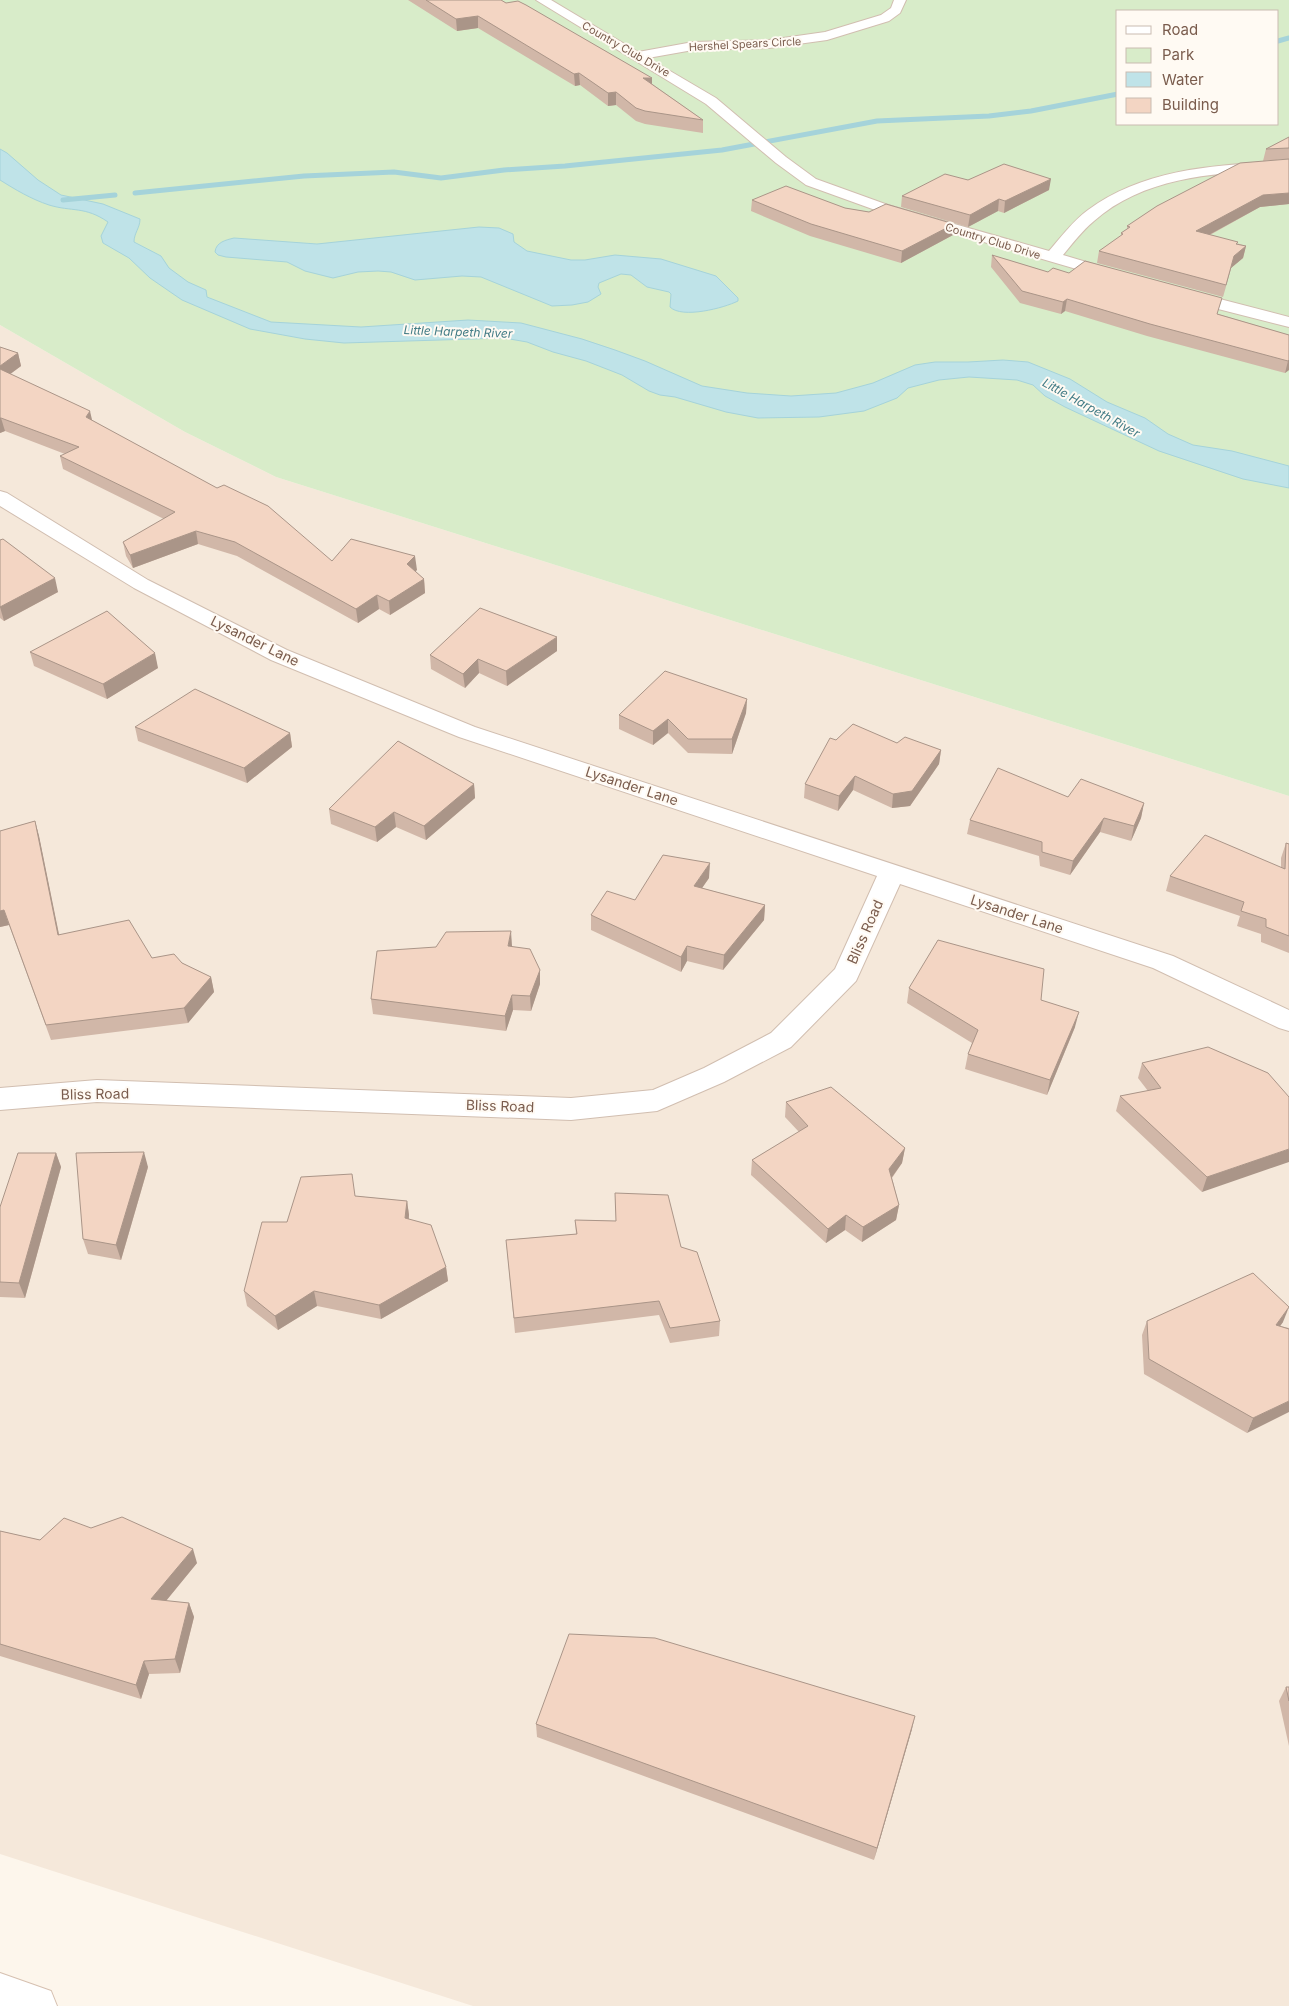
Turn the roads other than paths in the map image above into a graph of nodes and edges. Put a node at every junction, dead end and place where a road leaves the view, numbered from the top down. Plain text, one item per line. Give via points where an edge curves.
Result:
1 (542, 0) edge
2 (900, 0) edge
3 (637, 56) junction
4 (1289, 164) edge
5 (1052, 258) junction
6 (1128, 279) edge
7 (1172, 291) edge
8 (1289, 322) edge
9 (0, 497) edge
10 (892, 872) junction
11 (1289, 1021) edge
12 (0, 1099) edge
13 (0, 1994) edge
14 (36, 2006) edge

1 - 3 street, Country Club Drive
2 - 3 street, Hershel Spears Circle via 896,10 885,18 809,40 693,46
3 - 5 street, Country Club Drive via 711,101 772,152 824,188 870,205
4 - 5 street via 1187,175 1129,192 1089,217
5 - 6 street, Country Club Drive
7 - 8 street
9 - 10 street, Lysander Lane via 141,584 279,655 467,732
10 - 11 street, Lysander Lane via 1163,962
10 - 12 street, Bliss Road via 846,974 781,1040 714,1075 656,1100 571,1109 97,1091
13 - 14 street

